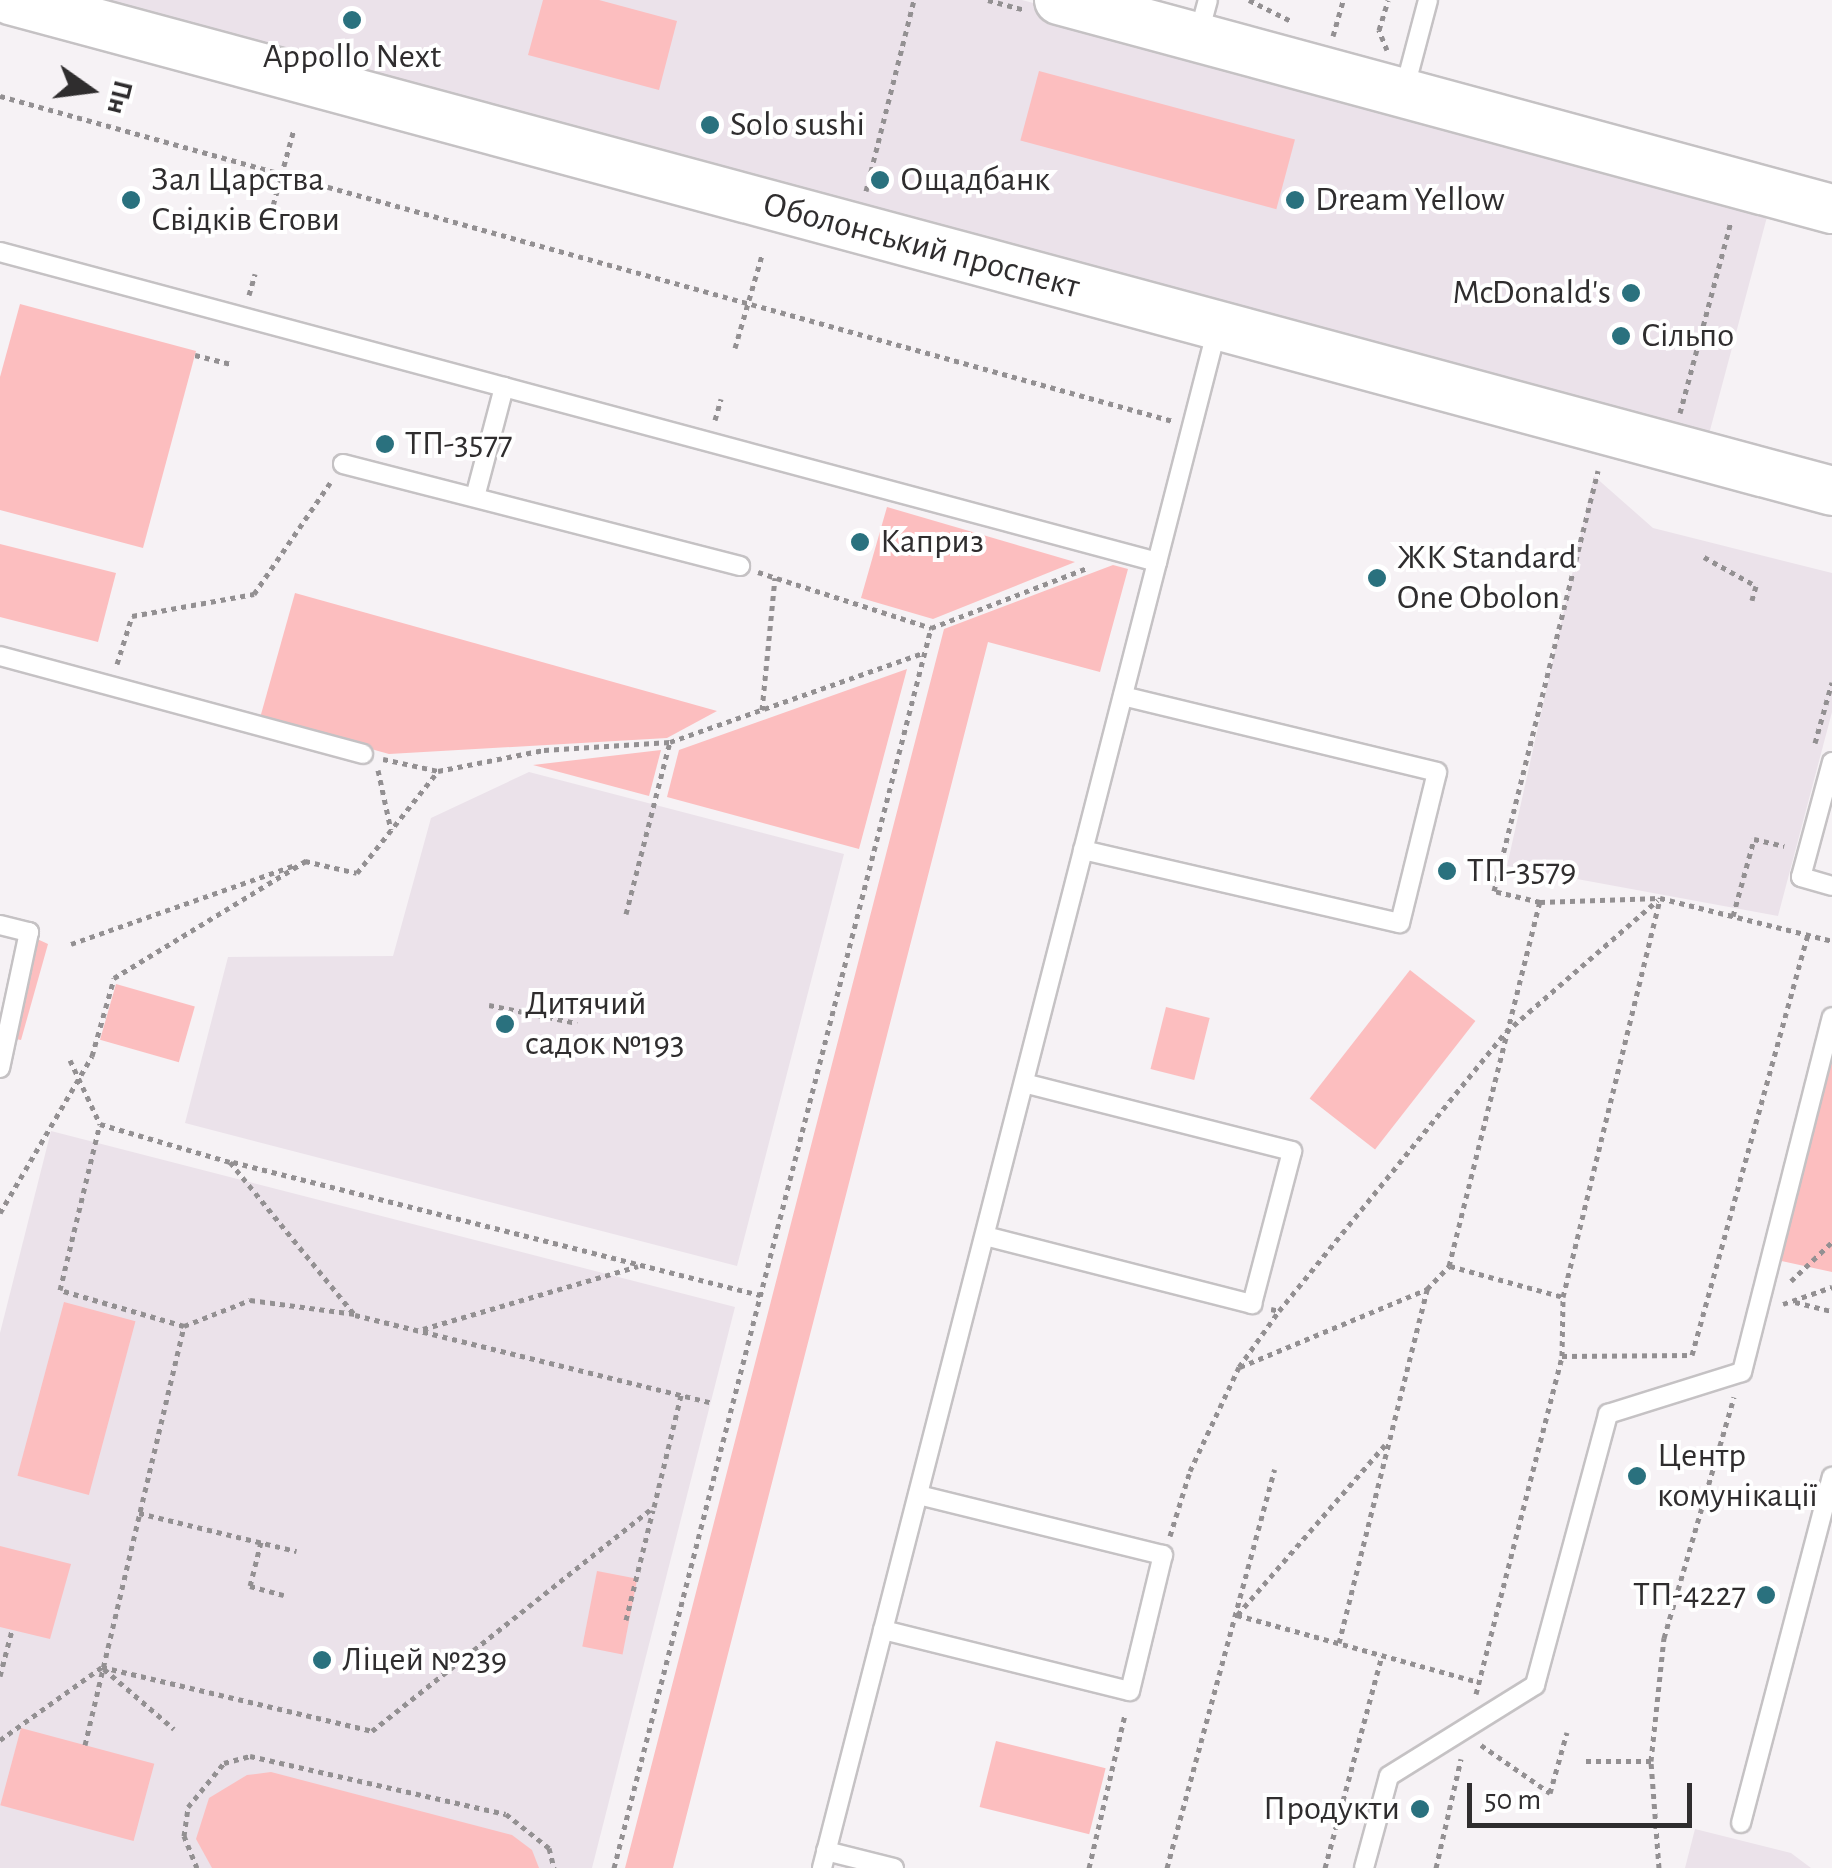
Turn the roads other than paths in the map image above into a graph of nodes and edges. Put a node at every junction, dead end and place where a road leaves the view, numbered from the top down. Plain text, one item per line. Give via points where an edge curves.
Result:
1 (10, 0) edge
2 (1059, 0) edge
3 (1428, 0) edge
4 (1203, 18) edge
5 (1398, 77) junction
6 (1832, 209) edge
7 (1, 257) edge
8 (1218, 326) junction
9 (504, 387) junction
10 (343, 464) road end
11 (1832, 491) edge
12 (475, 497) junction
13 (1157, 562) junction
14 (740, 566) road end
15 (0, 656) edge
16 (1123, 696) junction
17 (363, 754) dead end
18 (1832, 762) edge
19 (1083, 850) junction
20 (1832, 886) edge
21 (0, 925) edge
22 (1832, 1017) edge
23 (0, 1068) edge
24 (1024, 1083) junction
25 (984, 1236) junction
26 (1832, 1477) edge
27 (918, 1495) junction
28 (883, 1630) junction
29 (1740, 1823) dead end
30 (824, 1860) edge
31 (894, 1868) edge
32 (1364, 1868) edge

1 - 8 main road, Оболонський проспект
2 - 4 main road
3 - 5 lane
4 - 5 main road
5 - 6 main road
7 - 9 lane
8 - 11 main road, Оболонський проспект
8 - 13 lane
9 - 12 lane
9 - 13 lane
10 - 12 lane
12 - 14 lane
13 - 16 lane
15 - 17 lane
16 - 19 lane
16 - 19 lane via 1437,772 1400,924
18 - 20 lane via 1801,877
19 - 24 lane
21 - 23 lane via 29,932
22 - 32 lane via 1742,1372 1608,1414 1535,1685 1389,1776
24 - 25 lane
24 - 25 lane via 1292,1151 1252,1304
25 - 27 lane
26 - 29 lane
27 - 28 lane
27 - 28 lane via 1164,1556 1130,1691
28 - 30 lane
30 - 31 lane

